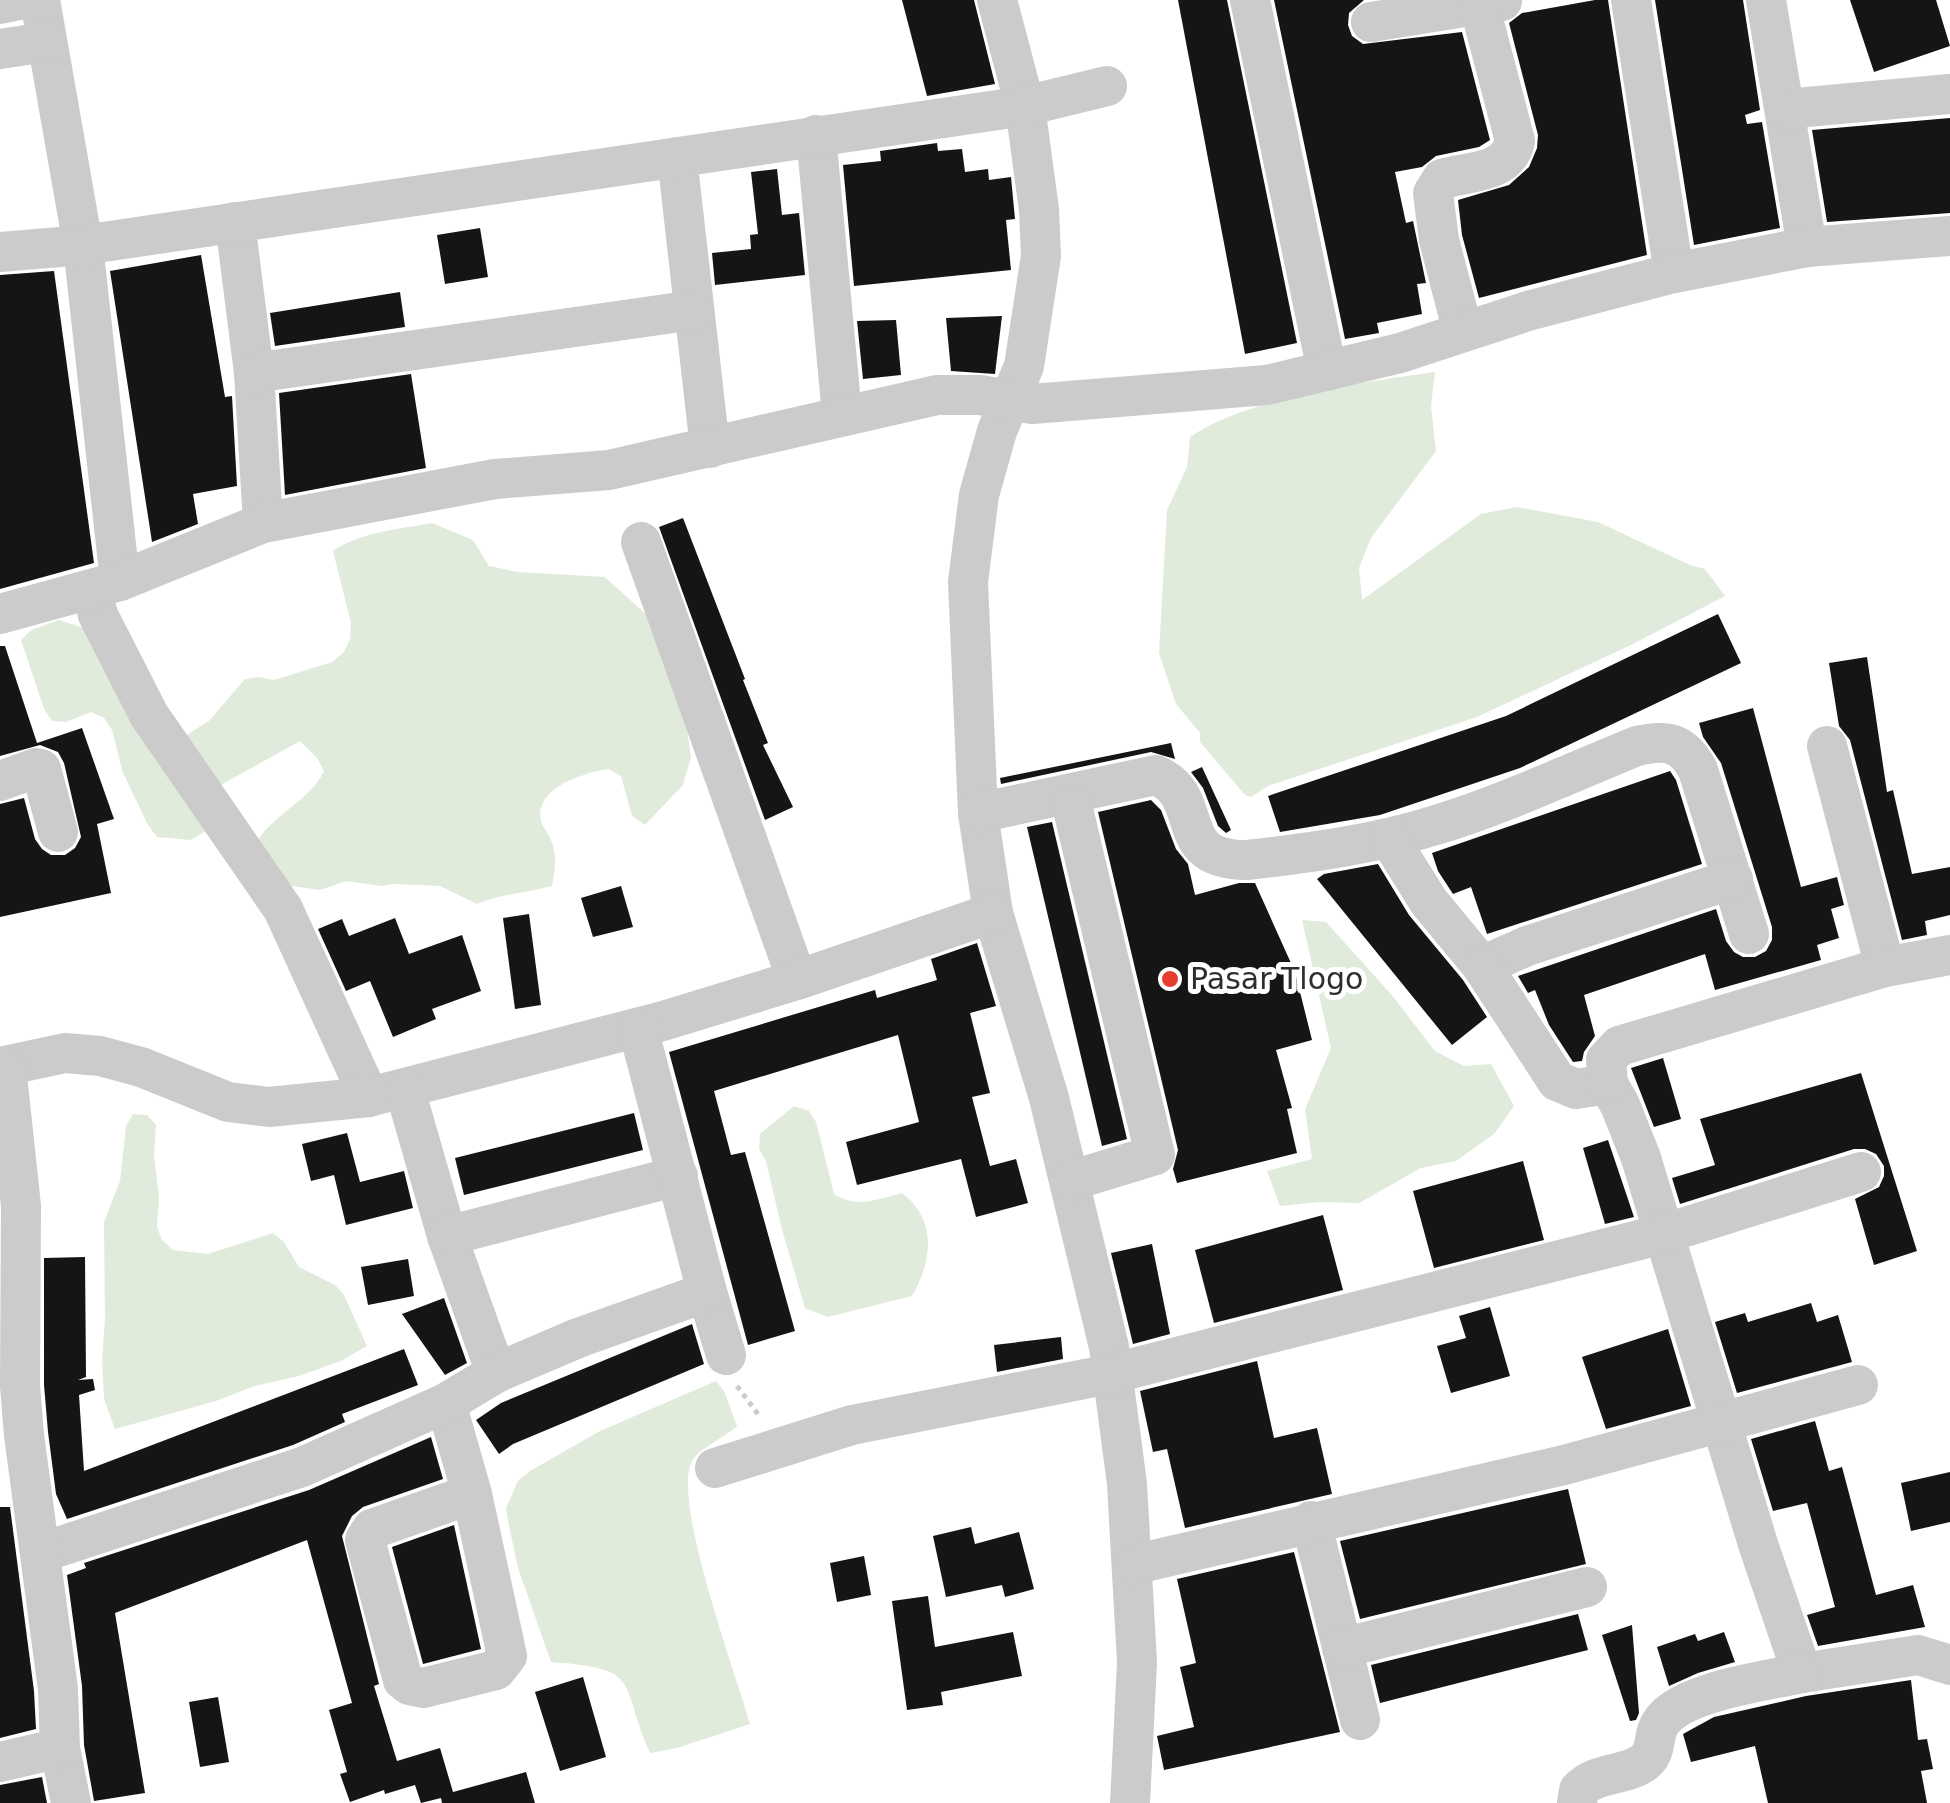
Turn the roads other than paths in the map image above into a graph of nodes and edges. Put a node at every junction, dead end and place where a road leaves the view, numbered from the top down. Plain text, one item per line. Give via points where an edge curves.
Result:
1 (20, 0) edge
2 (40, 0) edge
3 (1250, 0) edge
4 (1631, 0) edge
5 (1766, 0) edge
6 (1467, 3) edge
7 (0, 4) edge
8 (1004, 5) edge
9 (1371, 22) dead end
10 (46, 42) junction
11 (0, 49) edge
12 (1107, 86) dead end
13 (1950, 94) edge
14 (1025, 106) junction
15 (1784, 110) junction
16 (816, 135) junction
17 (677, 158) junction
18 (234, 222) junction
19 (1950, 236) edge
20 (84, 244) junction
21 (1807, 246) junction
22 (0, 252) edge
23 (1674, 273) junction
24 (694, 310) junction
25 (1463, 332) junction
26 (1326, 371) junction
27 (254, 374) junction
28 (1009, 402) junction
29 (842, 414) junction
30 (710, 448) junction
31 (263, 523) junction
32 (641, 542) dead end
33 (104, 596) junction
34 (0, 614) edge
35 (1827, 746) dead end
36 (0, 781) edge
37 (1072, 805) dead end
38 (978, 813) junction
39 (58, 832) dead end
40 (1389, 838) junction
41 (1732, 879) junction
42 (993, 914) junction
43 (1749, 934) dead end
44 (1950, 955) edge
45 (1482, 966) junction
46 (1885, 967) junction
47 (797, 980) junction
48 (638, 1028) junction
49 (3, 1066) edge
50 (1608, 1084) junction
51 (387, 1094) junction
52 (1861, 1172) dead end
53 (678, 1176) junction
54 (1070, 1181) junction
55 (1662, 1234) junction
56 (447, 1236) junction
57 (707, 1292) junction
58 (726, 1355) road end
59 (496, 1373) junction
60 (1110, 1374) junction
61 (1858, 1384) dead end
62 (446, 1403) junction
63 (1722, 1420) junction
64 (12, 1439) edge
65 (715, 1468) dead end
66 (472, 1494) junction
67 (1311, 1521) junction
68 (40, 1553) junction
69 (1132, 1565) junction
70 (1587, 1587) dead end
71 (1342, 1648) junction
72 (1950, 1665) edge
73 (1802, 1673) junction
74 (1360, 1720) dead end
75 (60, 1748) junction
76 (0, 1762) edge
77 (1123, 1801) edge
78 (72, 1803) edge
79 (1577, 1803) edge

1 - 7 street
2 - 10 street
3 - 26 street
4 - 23 street
5 - 15 street
6 - 9 street
6 - 25 street via 1515,140 1498,166 1442,179 1432,192
8 - 14 street
10 - 11 street
10 - 20 street
12 - 14 street
13 - 15 street
14 - 16 street
14 - 28 street via 1041,256 1024,366
15 - 21 street
16 - 17 street
16 - 29 street
17 - 18 street
17 - 24 street
18 - 20 street
18 - 27 street
19 - 21 street
20 - 22 street
20 - 33 street
21 - 23 street
23 - 25 street
24 - 27 street
24 - 30 street
25 - 26 street
26 - 28 street via 1268,385
27 - 31 street
28 - 29 street via 937,395
28 - 38 street via 979,495 968,582
29 - 30 street
30 - 31 street via 608,470 494,479
31 - 33 street
32 - 47 street
33 - 34 street
33 - 51 street via 149,715 282,909
35 - 46 street
36 - 39 street via 41,769
37 - 54 street via 1155,1155
38 - 40 street via 1156,775 1172,782 1194,836 1223,860
38 - 42 street
40 - 41 street via 1490,807 1659,740 1690,755 1698,770
40 - 45 street via 1429,902
41 - 43 street
41 - 45 street
42 - 47 street
42 - 54 street
44 - 46 street
45 - 50 street via 1557,1081 1576,1089
46 - 50 street via 1620,1046 1606,1060
47 - 48 street
48 - 51 street
48 - 53 street
49 - 51 street via 65,1054 100,1056 228,1102 269,1108
49 - 64 street via 21,1206 20,1386
50 - 55 street via 1641,1158
51 - 56 street
52 - 55 street
53 - 56 street
53 - 57 street
54 - 60 street
55 - 60 street
55 - 63 street
56 - 59 street
57 - 58 street
57 - 59 street
59 - 62 street
60 - 65 street via 852,1425
60 - 69 street
61 - 63 street
62 - 66 street
62 - 68 street via 302,1467
63 - 67 street via 1564,1465
63 - 73 street
64 - 68 street
66 - 66 street via 507,1656 496,1670 413,1687 403,1680 365,1540 372,1530
67 - 69 street
67 - 71 street
68 - 75 street
69 - 77 street via 1137,1662
70 - 71 street
71 - 74 street
72 - 73 street via 1918,1656
73 - 79 street via 1684,1705 1660,1722 1647,1760 1592,1778
75 - 76 street
75 - 78 street

